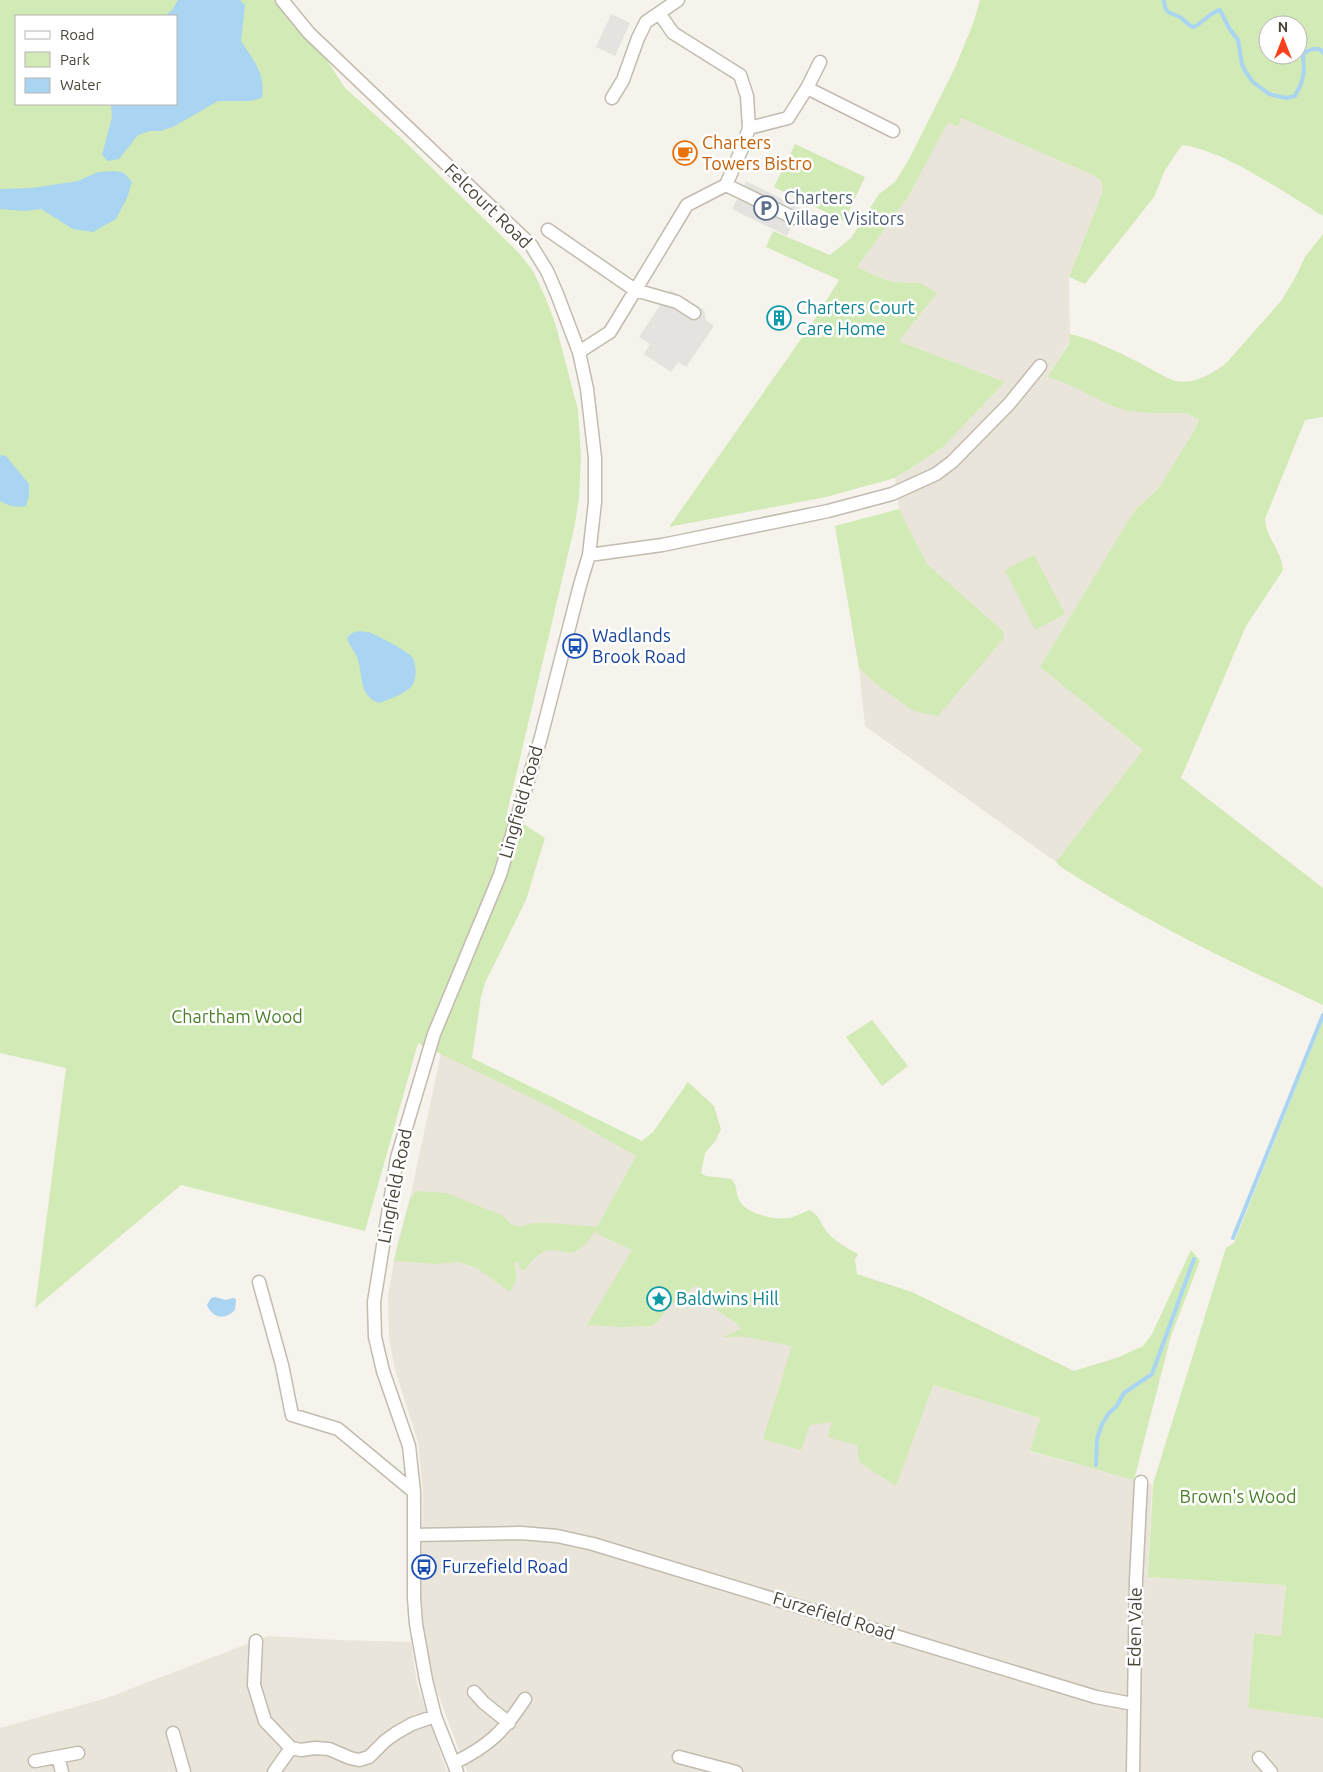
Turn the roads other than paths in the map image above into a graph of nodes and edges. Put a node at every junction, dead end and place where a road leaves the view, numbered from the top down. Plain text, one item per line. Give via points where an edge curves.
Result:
1 (282, 0) edge
2 (678, 0) edge
3 (659, 13) junction
4 (820, 62) dead end
5 (807, 88) junction
6 (612, 98) dead end
7 (749, 128) junction
8 (893, 131) dead end
9 (726, 185) junction
10 (794, 218) dead end
11 (548, 230) dead end
12 (635, 290) junction
13 (694, 313) dead end
14 (579, 352) junction
15 (1040, 366) dead end
16 (590, 555) junction
17 (580, 585) joint
18 (258, 1282) dead end
19 (1141, 1482) dead end
20 (414, 1492) junction
21 (414, 1534) junction
22 (256, 1641) dead end
23 (474, 1692) dead end
24 (525, 1699) dead end
25 (1133, 1704) junction
26 (435, 1716) junction
27 (509, 1723) junction
28 (173, 1733) dead end
29 (291, 1748) junction
30 (78, 1752) dead end
31 (58, 1757) junction
32 (679, 1757) dead end
33 (1259, 1758) dead end
34 (35, 1761) dead end
35 (455, 1768) edge
36 (714, 1769) edge
37 (62, 1772) edge
38 (184, 1772) edge
39 (274, 1772) edge
40 (736, 1772) edge
41 (1133, 1772) edge
42 (1271, 1772) edge

1 - 14 street, Felcourt Road via 309,34 531,245 547,271
2 - 3 street
3 - 6 street via 646,22 624,80
3 - 7 street via 673,33 740,75 747,96
4 - 5 street
5 - 7 street via 788,118
5 - 8 street
7 - 9 street
9 - 10 street
9 - 12 street via 688,205
11 - 12 street
12 - 13 street via 677,302
12 - 14 street via 610,332
14 - 16 street, Felcourt Road via 591,411 595,458
15 - 16 street via 1009,404 952,462 936,474 892,494 828,511 672,543
16 - 17 street, Felcourt Road
17 - 20 street, Lingfield Road via 500,875 434,1034 397,1158 374,1302 375,1338 409,1446
18 - 20 street via 282,1365 292,1415 338,1429
19 - 25 street, Eden Vale
20 - 21 street, Lingfield Road
21 - 25 street, Furzefield Road via 557,1536 593,1544 1096,1697
21 - 26 street, Lingfield Road via 416,1624
22 - 29 street via 254,1685 265,1721
23 - 27 street
24 - 27 street
25 - 41 street, Eden Vale
26 - 29 street via 396,1733 369,1757 359,1760 329,1749
26 - 35 street, Lingfield Road
27 - 35 street
28 - 38 street
29 - 39 street
30 - 31 street
31 - 34 street
31 - 37 street
32 - 36 street
33 - 42 street
36 - 40 street

